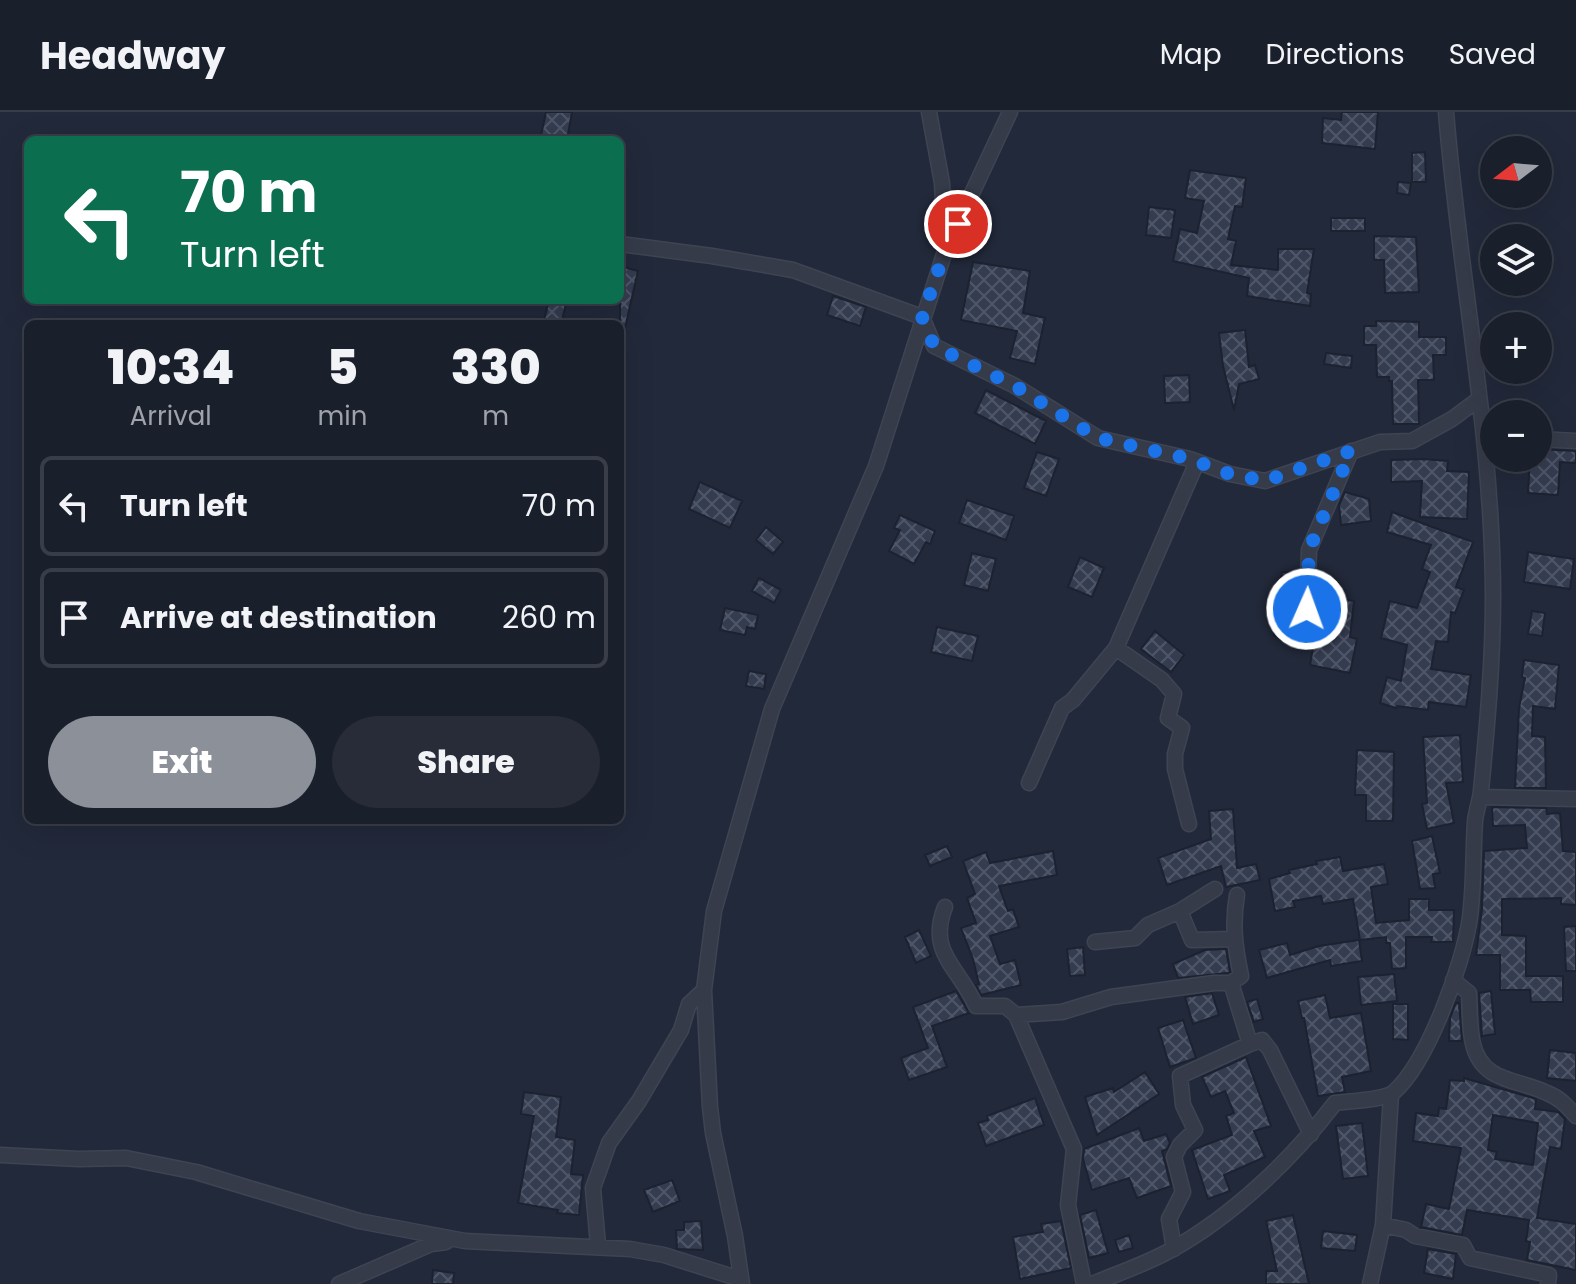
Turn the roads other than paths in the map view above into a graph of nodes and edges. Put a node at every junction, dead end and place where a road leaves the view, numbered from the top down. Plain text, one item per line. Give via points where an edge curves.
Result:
1 (929, 112) edge
2 (1010, 112) edge
3 (1446, 112) edge
4 (624, 245) edge
5 (945, 251) junction
6 (922, 317) junction
7 (1479, 399) junction
8 (1480, 403) edge
9 (1552, 440) edge
10 (1576, 441) edge
11 (1351, 451) junction
12 (1197, 462) junction
13 (1490, 472) edge
14 (1306, 638) dead end
15 (1116, 648) junction
16 (1029, 783) dead end
17 (1480, 797) junction
18 (1576, 799) edge
19 (1189, 824) dead end
20 (1215, 889) dead end
21 (1237, 895) dead end
22 (945, 907) dead end
23 (1180, 911) junction
24 (1233, 939) junction
25 (1095, 942) dead end
26 (1453, 980) junction
27 (1231, 983) junction
28 (704, 990) junction
29 (1016, 1015) junction
30 (1250, 1044) junction
31 (1391, 1095) junction
32 (1576, 1116) edge
33 (1311, 1134) junction
34 (0, 1155) edge
35 (1383, 1225) junction
36 (465, 1241) junction
37 (598, 1245) junction
38 (1174, 1249) junction
39 (741, 1281) edge
40 (339, 1284) edge
41 (1084, 1284) edge
42 (1092, 1284) edge
43 (1370, 1284) edge
44 (1548, 1284) edge

1 - 5 street via 942,183
2 - 5 street
3 - 7 street
4 - 6 street via 793,270
5 - 6 street
6 - 12 street via 934,346 1015,386 1098,438
6 - 28 street via 876,466 772,709 714,911
7 - 8 street
7 - 11 street via 1412,441 1380,442
9 - 10 street
11 - 12 street via 1265,481
11 - 14 street via 1309,550
12 - 15 street
13 - 17 street via 1493,597
15 - 16 street via 1062,708
15 - 19 street via 1174,694 1168,718 1182,728 1175,769
17 - 18 street
17 - 26 street via 1470,921
20 - 23 street
21 - 24 street
22 - 29 street via 938,936 942,952 976,1006 1005,1006
23 - 24 street via 1192,940
23 - 25 street via 1148,925 1135,938
24 - 27 street via 1241,976
26 - 31 street via 1434,1033
26 - 32 street via 1469,993 1473,1044 1481,1062 1502,1080 1563,1101
27 - 29 street
27 - 30 street
28 - 37 street via 689,1004 681,1030 609,1143 593,1188
28 - 39 street via 713,1133
29 - 41 street via 1074,1149 1068,1205
30 - 33 street via 1262,1040 1270,1050
30 - 38 street via 1180,1076 1183,1105 1195,1130 1174,1157 1183,1192 1169,1219
31 - 33 street via 1335,1103
31 - 35 street
33 - 38 street via 1262,1183
34 - 36 street via 126,1158 196,1172 359,1221
35 - 43 street
35 - 44 street via 1463,1245 1470,1258 1549,1275
36 - 37 street
36 - 40 street via 431,1244
37 - 39 street via 664,1255
38 - 42 street

